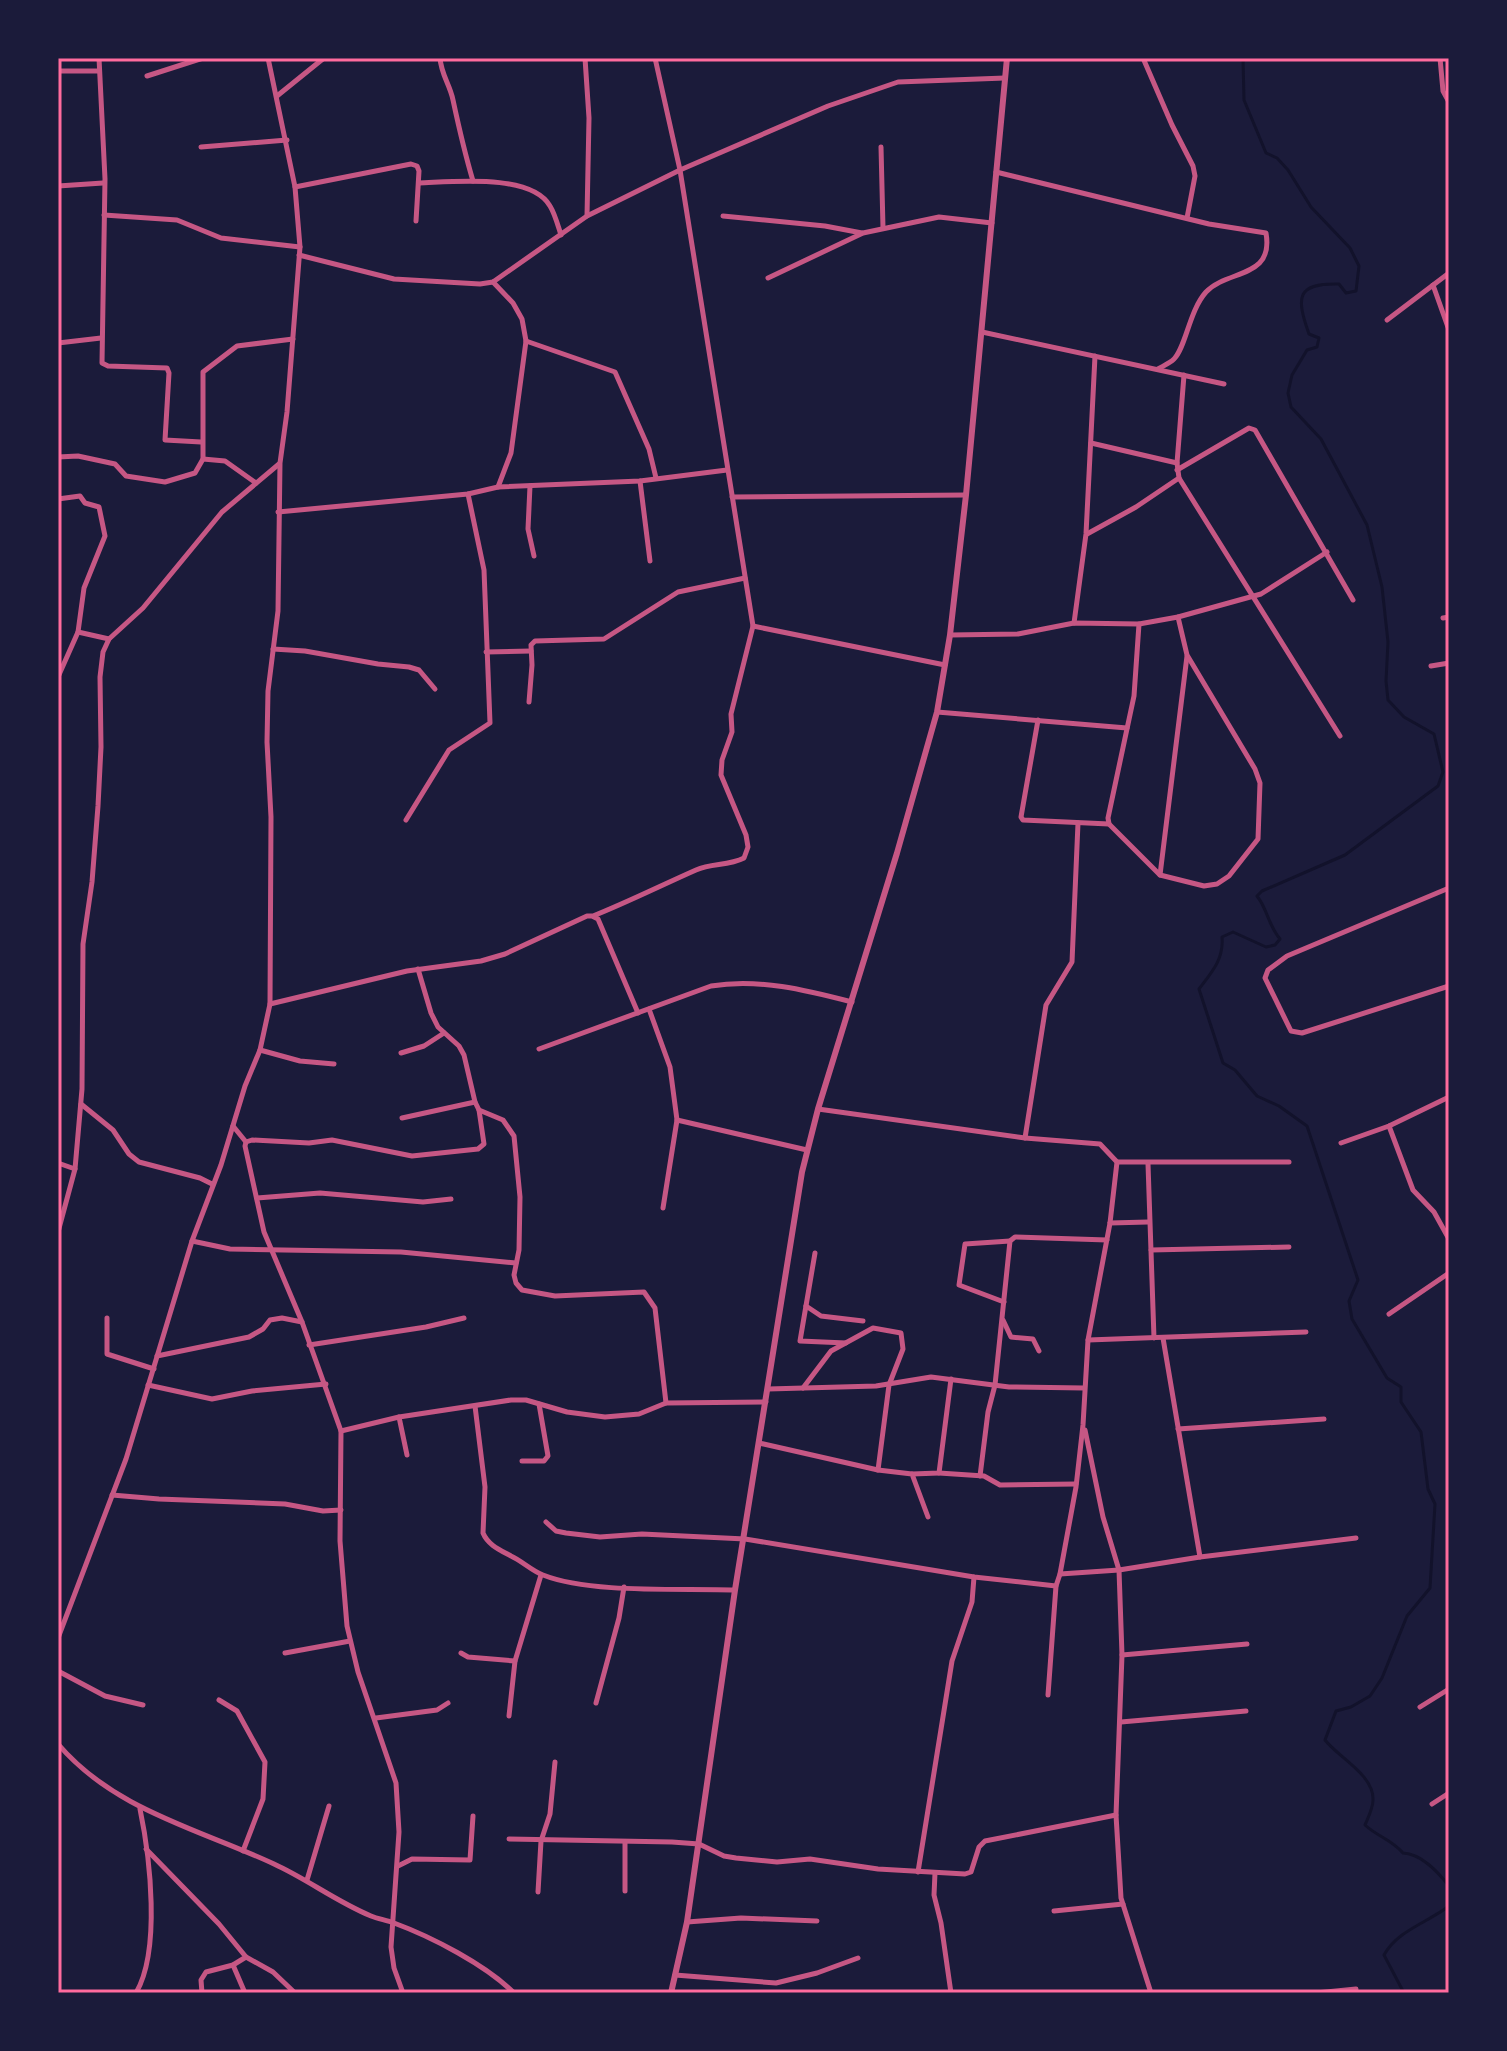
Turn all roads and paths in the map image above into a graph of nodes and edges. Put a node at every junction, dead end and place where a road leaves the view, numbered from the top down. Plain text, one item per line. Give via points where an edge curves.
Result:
1 (99, 58) edge
2 (203, 58) edge
3 (268, 58) edge
4 (324, 58) edge
5 (440, 58) edge
6 (585, 58) edge
7 (655, 58) edge
8 (1007, 58) edge
9 (1143, 58) edge
10 (1440, 58) edge
11 (58, 71) edge
12 (99, 71) junction
13 (147, 76) dead end
14 (1005, 78) junction
15 (277, 96) junction
16 (1449, 102) edge
17 (287, 140) junction
18 (201, 147) dead end
19 (881, 147) dead end
20 (680, 170) junction
21 (996, 172) junction
22 (473, 181) junction
23 (103, 183) junction
24 (419, 183) junction
25 (58, 186) edge
26 (295, 187) junction
27 (104, 215) junction
28 (587, 216) junction
29 (723, 216) dead end
30 (1187, 218) junction
31 (416, 221) dead end
32 (992, 223) junction
33 (883, 228) junction
34 (863, 233) junction
35 (561, 235) junction
36 (300, 251) junction
37 (1449, 273) edge
38 (768, 278) dead end
39 (493, 282) junction
40 (1433, 285) junction
41 (1387, 320) dead end
42 (1449, 330) edge
43 (982, 332) junction
44 (101, 338) junction
45 (293, 339) junction
46 (526, 341) junction
47 (58, 343) edge
48 (1095, 356) junction
49 (1158, 369) junction
50 (1184, 375) junction
51 (1224, 384) dead end
52 (201, 442) junction
53 (1091, 443) junction
54 (58, 457) edge
55 (203, 459) junction
56 (280, 463) junction
57 (1177, 467) junction
58 (727, 470) junction
59 (656, 478) junction
60 (1179, 478) junction
61 (640, 481) junction
62 (256, 483) junction
63 (530, 486) junction
64 (498, 487) junction
65 (468, 494) junction
66 (966, 495) junction
67 (732, 497) junction
68 (58, 499) edge
69 (278, 512) junction
70 (1086, 534) junction
71 (1327, 552) junction
72 (534, 556) dead end
73 (650, 561) dead end
74 (745, 578) junction
75 (1253, 595) junction
76 (1353, 600) dead end
77 (1178, 617) junction
78 (1074, 623) junction
79 (1139, 624) junction
80 (753, 626) junction
81 (78, 632) junction
82 (950, 635) junction
83 (109, 639) junction
84 (273, 649) junction
85 (531, 651) junction
86 (486, 652) junction
87 (1187, 655) junction
88 (1449, 663) edge
89 (945, 665) junction
90 (1431, 666) dead end
91 (58, 677) edge
92 (435, 689) dead end
93 (529, 702) dead end
94 (937, 712) junction
95 (1038, 720) junction
96 (1127, 728) junction
97 (1340, 736) dead end
98 (406, 820) dead end
99 (1078, 823) junction
100 (1109, 824) junction
101 (1160, 875) junction
102 (1449, 888) edge
103 (593, 916) junction
104 (418, 969) junction
105 (1449, 986) edge
106 (852, 1002) junction
107 (270, 1004) junction
108 (649, 1009) junction
109 (638, 1013) junction
110 (444, 1033) junction
111 (539, 1049) dead end
112 (260, 1050) junction
113 (401, 1053) dead end
114 (334, 1064) dead end
115 (1449, 1097) edge
116 (475, 1102) junction
117 (80, 1103) junction
118 (818, 1109) junction
119 (479, 1110) junction
120 (402, 1118) dead end
121 (677, 1120) junction
122 (232, 1126) junction
123 (1389, 1126) junction
124 (1025, 1138) junction
125 (246, 1142) junction
126 (1341, 1143) dead end
127 (807, 1150) junction
128 (1117, 1162) junction
129 (1289, 1162) dead end
130 (58, 1163) edge
131 (1148, 1164) junction
132 (75, 1169) junction
133 (212, 1184) junction
134 (257, 1198) junction
135 (451, 1199) dead end
136 (663, 1208) dead end
137 (1148, 1222) junction
138 (1110, 1223) junction
139 (58, 1232) edge
140 (1449, 1239) edge
141 (1107, 1240) junction
142 (192, 1241) junction
143 (1010, 1241) junction
144 (1289, 1247) dead end
145 (1151, 1250) junction
146 (272, 1251) junction
147 (815, 1253) dead end
148 (516, 1263) junction
149 (1449, 1273) edge
150 (1004, 1302) junction
151 (806, 1306) junction
152 (1389, 1314) dead end
153 (107, 1318) dead end
154 (464, 1318) dead end
155 (1002, 1319) junction
156 (863, 1321) dead end
157 (302, 1322) junction
158 (1306, 1332) dead end
159 (1154, 1338) junction
160 (1163, 1338) junction
161 (1088, 1340) junction
162 (847, 1343) junction
163 (309, 1345) junction
164 (1039, 1351) dead end
165 (157, 1356) junction
166 (154, 1369) junction
167 (951, 1379) junction
168 (326, 1384) junction
169 (148, 1385) junction
170 (889, 1385) junction
171 (995, 1385) junction
172 (802, 1388) junction
173 (1084, 1388) junction
174 (768, 1389) junction
175 (766, 1402) junction
176 (666, 1403) junction
177 (539, 1404) junction
178 (475, 1406) junction
179 (399, 1417) junction
180 (1324, 1419) dead end
181 (1083, 1425) junction
182 (1178, 1429) junction
183 (341, 1431) junction
184 (759, 1443) junction
185 (407, 1455) dead end
186 (522, 1461) dead end
187 (878, 1470) junction
188 (939, 1473) junction
189 (912, 1474) junction
190 (980, 1476) junction
191 (1076, 1484) junction
192 (112, 1495) junction
193 (341, 1510) junction
194 (928, 1517) dead end
195 (546, 1522) dead end
196 (1356, 1538) dead end
197 (745, 1539) junction
198 (1200, 1557) junction
199 (1119, 1570) junction
200 (1060, 1574) junction
201 (541, 1575) junction
202 (974, 1577) junction
203 (1056, 1586) junction
204 (624, 1587) junction
205 (735, 1590) junction
206 (58, 1638) edge
207 (350, 1641) junction
208 (1247, 1644) dead end
209 (285, 1653) dead end
210 (461, 1653) dead end
211 (1122, 1655) junction
212 (515, 1661) junction
213 (58, 1671) edge
214 (1449, 1689) edge
215 (1048, 1695) dead end
216 (219, 1700) dead end
217 (448, 1703) dead end
218 (596, 1703) dead end
219 (143, 1705) dead end
220 (1420, 1707) dead end
221 (1246, 1711) dead end
222 (509, 1716) dead end
223 (376, 1718) junction
224 (1121, 1722) junction
225 (58, 1744) edge
226 (555, 1762) dead end
227 (1449, 1793) edge
228 (1432, 1804) dead end
229 (329, 1806) dead end
230 (140, 1808) junction
231 (1116, 1815) junction
232 (473, 1816) dead end
233 (509, 1839) dead end
234 (541, 1841) junction
235 (625, 1842) junction
236 (699, 1844) junction
237 (146, 1849) junction
238 (243, 1851) junction
239 (397, 1867) junction
240 (918, 1872) junction
241 (935, 1873) junction
242 (307, 1880) junction
243 (625, 1891) dead end
244 (538, 1892) dead end
245 (1123, 1904) junction
246 (1054, 1911) dead end
247 (817, 1921) dead end
248 (687, 1922) junction
249 (394, 1923) junction
250 (246, 1957) junction
251 (858, 1958) dead end
252 (233, 1965) junction
253 (674, 1975) junction
254 (1356, 1989) dead end
255 (136, 1993) edge
256 (202, 1993) edge
257 (245, 1993) edge
258 (295, 1993) edge
259 (403, 1993) edge
260 (514, 1993) edge
261 (671, 1993) edge
262 (951, 1993) edge
263 (1151, 1993) edge
264 (1316, 1993) edge

1 - 12 street
2 - 13 street
3 - 15 street
4 - 15 street
5 - 22 street
6 - 28 street
7 - 20 street
8 - 14 street
9 - 30 street via 1193,166
10 - 16 street
11 - 12 street
12 - 23 street
14 - 20 street via 886,84
14 - 21 street
15 - 17 street
17 - 18 street
17 - 26 street
19 - 33 street
20 - 28 street
20 - 58 street
21 - 30 street
21 - 32 street
22 - 24 street
22 - 35 street via 504,183 542,197
23 - 25 street
23 - 27 street
24 - 26 street via 417,166 411,164
24 - 31 street
26 - 36 street
27 - 36 street via 177,220 221,238
27 - 44 street
28 - 35 street
29 - 34 street
30 - 49 street via 1267,236 1257,267 1223,280 1201,298 1179,353
32 - 33 street via 939,217
32 - 43 street
33 - 34 street
34 - 38 street
35 - 39 street
36 - 39 street via 394,279
36 - 45 street
37 - 40 street
39 - 46 street via 522,319
40 - 41 street
40 - 42 street
43 - 48 street
43 - 66 street
44 - 47 street
44 - 52 street via 104,366 169,370 165,440
45 - 52 street via 237,346 203,372
45 - 56 street
46 - 59 street via 615,372
46 - 64 street via 511,453
48 - 49 street
48 - 53 street
49 - 50 street
50 - 51 street
50 - 57 street
52 - 55 street
53 - 57 street
53 - 70 street
54 - 55 street via 115,464 126,476 165,482 195,473
55 - 62 street via 225,461
56 - 62 street
56 - 69 street
57 - 60 street
57 - 71 street via 1249,428 1255,430
58 - 59 street
58 - 67 street
59 - 61 street
60 - 70 street
60 - 75 street
61 - 63 street
61 - 73 street
62 - 83 street via 222,512 143,608
63 - 64 street
63 - 72 street via 528,529
64 - 65 street
65 - 69 street
65 - 86 street via 484,570
66 - 67 street
66 - 82 street
67 - 74 street
68 - 81 street via 80,496 99,507 105,536 84,588
69 - 84 street
70 - 78 street
71 - 75 street
71 - 76 street
74 - 80 street
74 - 85 street via 678,592 604,639 535,641
75 - 77 street
75 - 97 street
77 - 79 street
77 - 87 street
78 - 79 street
78 - 82 street via 1018,634
79 - 96 street
80 - 89 street
80 - 103 street via 721,775 746,835 744,858 697,870
81 - 83 street
81 - 91 street
82 - 89 street
83 - 117 street via 100,677 98,806 83,944
84 - 92 street via 409,667 419,670
84 - 107 street via 267,742
85 - 86 street
85 - 93 street
86 - 98 street via 490,723 449,750
87 - 101 street
87 - 101 street via 1255,769 1260,783 1258,839 1217,884 1204,886
88 - 90 street
89 - 94 street
94 - 95 street
94 - 106 street
95 - 96 street
95 - 99 street via 1021,817 1026,822
96 - 100 street
99 - 100 street
99 - 124 street via 1072,962 1046,1005
100 - 101 street
102 - 105 street via 1287,956 1265,978 1291,1031 1302,1033
103 - 104 street via 505,954
103 - 109 street
104 - 107 street
104 - 110 street via 431,1013
106 - 108 street via 792,987 723,984
106 - 118 street
107 - 112 street
108 - 109 street
108 - 121 street via 670,1067
109 - 111 street
110 - 113 street
110 - 116 street via 464,1055
112 - 114 street
112 - 122 street
115 - 123 street
116 - 119 street
116 - 120 street
117 - 132 street
117 - 133 street via 113,1130 139,1162
118 - 124 street
118 - 127 street
119 - 125 street via 484,1144 478,1149 412,1156 332,1140
119 - 148 street via 503,1120 514,1136 520,1197
121 - 127 street
121 - 136 street
122 - 125 street
122 - 133 street
123 - 126 street
123 - 140 street via 1413,1190
124 - 128 street via 1100,1144
125 - 134 street
127 - 174 street
128 - 131 street
128 - 138 street
129 - 131 street
130 - 132 street
131 - 137 street
132 - 139 street
133 - 142 street
134 - 135 street via 320,1193 423,1202
134 - 146 street
137 - 138 street
137 - 145 street
138 - 141 street
141 - 143 street
141 - 161 street
142 - 146 street
142 - 165 street
143 - 150 street
143 - 150 street via 965,1244 959,1285
144 - 145 street
145 - 159 street
146 - 148 street via 401,1252
146 - 157 street
147 - 151 street
148 - 176 street via 516,1283 537,1294 637,1291 649,1296 655,1308
149 - 152 street
150 - 155 street
151 - 156 street via 821,1316
151 - 162 street via 800,1341
153 - 166 street via 107,1354
154 - 163 street
155 - 164 street via 1011,1337 1033,1339
155 - 171 street
157 - 163 street
157 - 165 street via 270,1320 249,1337
158 - 160 street
159 - 160 street
159 - 161 street
160 - 182 street
161 - 173 street
162 - 170 street via 873,1328 901,1333 903,1349
162 - 172 street via 831,1351
163 - 168 street
165 - 166 street
166 - 169 street
167 - 170 street
167 - 171 street
167 - 188 street
168 - 169 street via 212,1399
168 - 183 street
169 - 192 street
170 - 172 street
170 - 187 street
171 - 173 street
171 - 190 street
172 - 174 street
173 - 181 street
174 - 175 street
175 - 176 street
175 - 184 street
176 - 177 street via 617,1417
177 - 178 street via 511,1400
177 - 186 street via 548,1456 544,1461
178 - 179 street
178 - 201 street via 485,1487 483,1533
179 - 183 street
179 - 185 street
180 - 182 street
181 - 191 street
181 - 199 street
182 - 198 street
183 - 193 street
184 - 187 street
184 - 197 street
187 - 189 street
188 - 189 street
188 - 190 street
189 - 194 street
190 - 191 street via 1000,1485
191 - 200 street
192 - 193 street
192 - 206 street
193 - 207 street
195 - 197 street via 556,1531 600,1537
196 - 198 street
197 - 202 street
197 - 205 street
198 - 199 street
199 - 200 street
199 - 211 street
200 - 203 street
201 - 204 street via 587,1586
201 - 212 street
202 - 203 street
202 - 240 street via 972,1602 952,1661
203 - 215 street
204 - 205 street
204 - 218 street
205 - 236 street
207 - 209 street
207 - 223 street
208 - 211 street
210 - 212 street
211 - 224 street
212 - 222 street
213 - 219 street via 105,1696
214 - 220 street
216 - 238 street via 237,1711 265,1762 263,1799
217 - 223 street via 437,1710
221 - 224 street
223 - 239 street via 396,1783
224 - 231 street
225 - 230 street via 89,1775
226 - 234 street via 550,1814
227 - 228 street
229 - 242 street
230 - 237 street
230 - 238 street
231 - 241 street via 985,1841 971,1872
231 - 245 street
232 - 239 street via 470,1860 412,1859
233 - 234 street
234 - 235 street
234 - 244 street
235 - 236 street
235 - 243 street
236 - 240 street via 736,1858 810,1859
236 - 248 street
237 - 250 street
237 - 255 street via 152,1935
238 - 242 street
239 - 249 street
240 - 241 street
241 - 262 street
242 - 249 street
245 - 246 street
245 - 263 street
247 - 248 street
248 - 253 street
249 - 259 street via 391,1947
249 - 260 street via 467,1959
250 - 252 street
250 - 258 street
251 - 253 street via 776,1983
252 - 256 street via 206,1972
252 - 257 street
253 - 261 street
254 - 264 street

